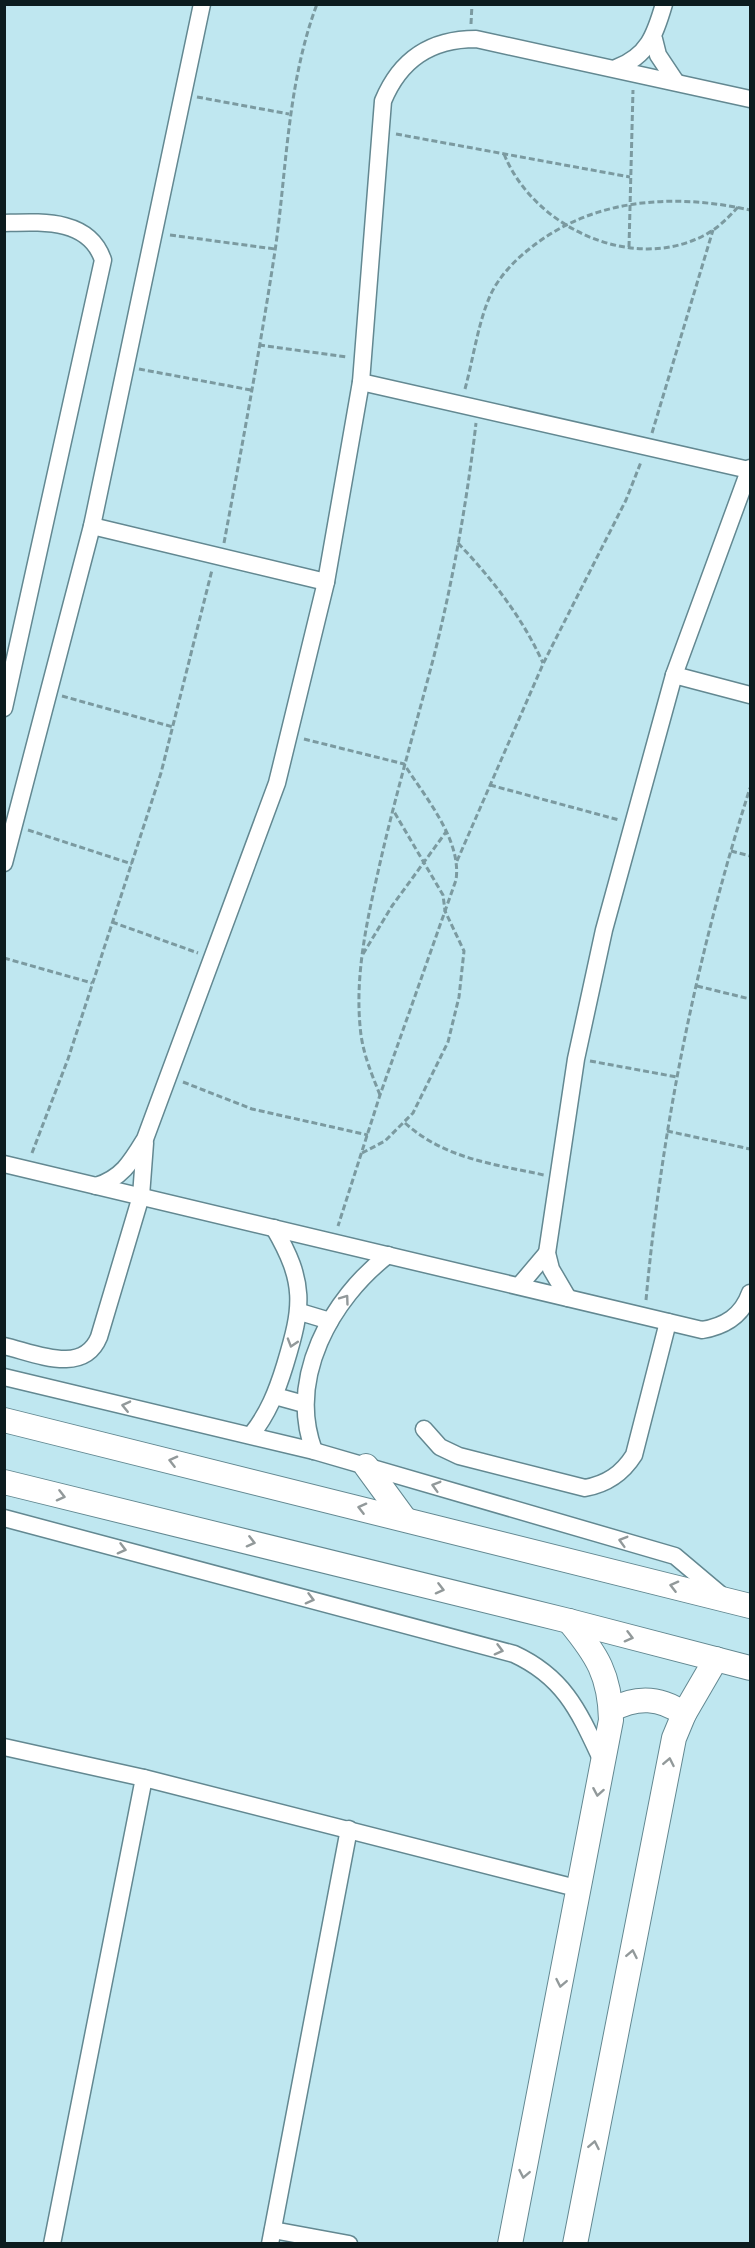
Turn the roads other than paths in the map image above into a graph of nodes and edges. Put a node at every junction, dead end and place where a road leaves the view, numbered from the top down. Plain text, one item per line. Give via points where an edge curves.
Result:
1 (202, 4) edge
2 (664, 4) edge
3 (654, 39) junction
4 (616, 68) junction
5 (676, 82) junction
6 (750, 99) edge
7 (4, 223) edge
8 (361, 382) junction
9 (750, 469) edge
10 (92, 526) junction
11 (326, 582) junction
12 (674, 675) junction
13 (750, 695) edge
14 (4, 708) edge
15 (4, 863) edge
16 (145, 1140) junction
17 (4, 1164) edge
18 (96, 1186) junction
19 (141, 1196) junction
20 (274, 1228) junction
21 (547, 1253) junction
22 (388, 1255) junction
23 (519, 1286) junction
24 (750, 1293) edge
25 (568, 1298) junction
26 (300, 1312) junction
27 (330, 1321) junction
28 (668, 1322) junction
29 (4, 1346) edge
30 (4, 1377) edge
31 (275, 1396) junction
32 (304, 1404) junction
33 (4, 1420) edge
34 (424, 1429) dead end
35 (251, 1435) junction
36 (314, 1450) junction
37 (366, 1466) junction
38 (4, 1482) edge
39 (404, 1518) junction
40 (5, 1519) edge
41 (727, 1600) junction
42 (750, 1606) edge
43 (569, 1621) junction
44 (716, 1659) junction
45 (750, 1668) edge
46 (611, 1710) junction
47 (684, 1714) junction
48 (4, 1747) edge
49 (603, 1763) junction
50 (144, 1778) junction
51 (349, 1829) junction
52 (580, 1889) junction
53 (272, 2237) edge
54 (52, 2244) edge
55 (349, 2244) edge
56 (510, 2244) edge
57 (575, 2244) edge

1 - 10 street
2 - 3 street
3 - 4 street via 638,57
3 - 5 street via 662,62
4 - 5 street
4 - 8 street via 476,39 436,44 403,66 383,101
5 - 6 street
7 - 14 street via 47,222 75,228 99,247 103,260
8 - 9 street
8 - 11 street
9 - 12 street
10 - 11 street
10 - 15 street
11 - 16 street via 290,735 260,834
12 - 13 street
12 - 21 street via 604,930 576,1059
16 - 18 street via 127,1168 113,1180
16 - 19 street
17 - 18 street
18 - 19 street
19 - 20 street
19 - 29 street via 99,1337 92,1349 81,1358 64,1360
20 - 22 street
20 - 26 street via 288,1253 297,1282
21 - 23 street
21 - 25 street via 551,1269
22 - 23 street
27 -> 22 street via 367,1272
23 - 25 street
24 - 28 street via 740,1313 716,1328 702,1330
25 - 28 street
26 - 27 street
26 -> 31 street
27 - 32 street via 316,1352
28 - 34 street via 634,1455 623,1471 606,1482 585,1488 459,1456 440,1447
35 -> 30 street
31 - 32 street
31 - 35 street
32 - 36 street
39 -> 33 street
35 - 36 street
36 - 37 street
37 - 39 street
41 -> 37 street via 675,1556
38 -> 43 street
41 -> 39 street
40 -> 49 street via 514,1654 541,1668 562,1688 581,1715
41 - 42 street
43 -> 44 street
43 - 46 street via 603,1668 611,1693
44 - 45 street
44 - 47 street
46 - 47 street via 632,1701 654,1700
46 - 49 street
57 -> 47 street via 674,1738
48 - 50 street
49 -> 52 street
50 - 51 street
50 - 54 street
51 - 52 street
51 - 53 street
52 -> 56 street
53 - 55 street

